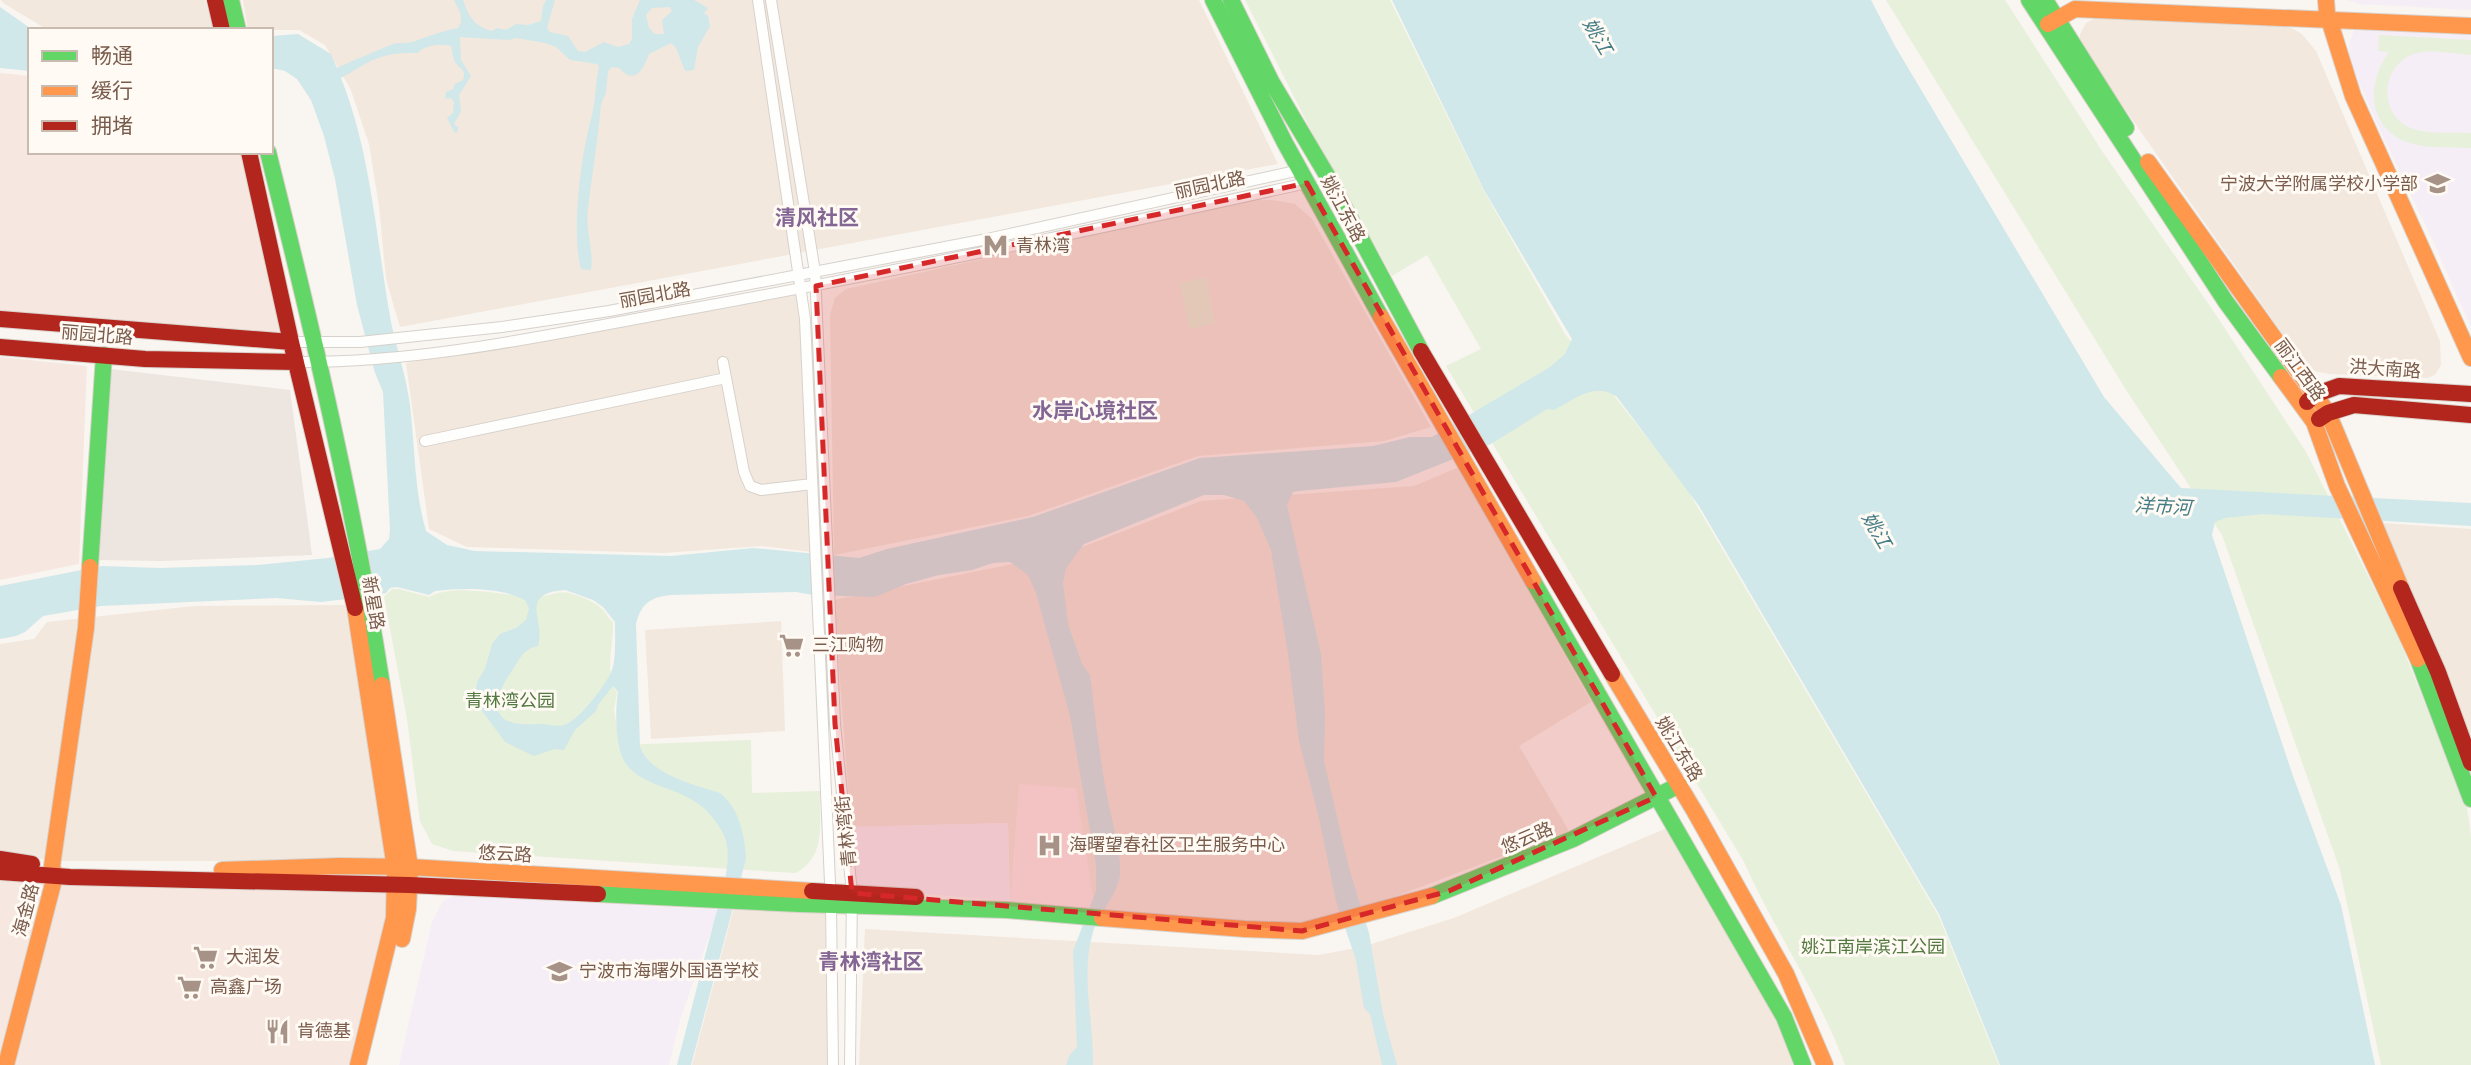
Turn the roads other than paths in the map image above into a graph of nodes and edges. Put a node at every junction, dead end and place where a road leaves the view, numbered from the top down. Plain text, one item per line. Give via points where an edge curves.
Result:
1 (215, 0) edge
2 (758, 0) edge
3 (771, 0) edge
4 (1213, 0) edge
5 (1231, 0) edge
6 (2099, 0) edge
7 (232, 3) edge
8 (2046, 8) edge
9 (2327, 11) edge
10 (2471, 19) edge
11 (2471, 26) edge
12 (222, 28) edge
13 (238, 28) edge
14 (249, 154) edge
15 (268, 154) edge
16 (1304, 176) junction
17 (815, 272) junction
18 (799, 275) junction
19 (816, 286) junction
20 (800, 288) junction
21 (0, 319) edge
22 (291, 342) junction
23 (315, 342) junction
24 (0, 347) edge
25 (104, 355) junction
26 (2471, 358) edge
27 (296, 362) junction
28 (320, 362) junction
29 (723, 362) dead end
30 (726, 378) junction
31 (2471, 394) edge
32 (2309, 400) junction
33 (2328, 413) junction
34 (2471, 415) edge
35 (2314, 422) junction
36 (425, 441) dead end
37 (812, 484) junction
38 (2372, 541) junction
39 (352, 556) junction
40 (2471, 763) edge
41 (1679, 785) junction
42 (1656, 797) junction
43 (2471, 799) edge
44 (0, 859) edge
45 (402, 867) junction
46 (0, 872) edge
47 (50, 872) junction
48 (402, 885) junction
49 (708, 893) junction
50 (830, 899) junction
51 (852, 899) junction
52 (0, 1046) edge
53 (6, 1065) edge
54 (358, 1065) edge
55 (370, 1065) edge
56 (833, 1065) edge
57 (850, 1065) edge
58 (1803, 1065) edge
59 (1825, 1065) edge

1 - 12 main road
2 - 18 street, 青林湾街
3 - 17 street, 青林湾街
4 - 16 main road, 姚江东路
5 - 41 main road, 姚江东路 via 1437,382
6 - 9 main road
7 - 13 main road
8 - 9 main road
8 - 32 main road, 丽江西路
9 - 10 main road
9 - 11 main road
9 - 26 main road via 2353,96
14 - 22 main road, 新星路
15 - 23 main road, 新星路
16 - 17 street, 丽园北路
16 - 19 street, 丽园北路
16 - 42 main road, 姚江东路
17 - 18 street, 丽园北路
17 - 19 street, 青林湾街
18 - 20 street, 青林湾街
18 - 23 street, 丽园北路 via 502,327 360,342
19 - 20 street, 丽园北路
19 - 51 street, 青林湾街 via 835,724
20 - 28 street, 丽园北路 via 491,345
20 - 37 street, 青林湾街
21 - 22 main road, 丽园北路
22 - 23 street, 丽园北路
22 - 27 main road, 新星路
23 - 28 main road, 新星路
24 - 25 main road, 丽园北路
25 - 27 main road, 丽园北路
25 - 47 main road via 86,628
27 - 28 street, 丽园北路
27 - 39 main road, 新星路
28 - 39 main road, 新星路
29 - 30 street
30 - 36 street
30 - 37 street via 750,486 761,490
31 - 32 main road, 洪大南路 via 2339,386
32 - 33 main road, 丽江西路
32 - 35 main road, 丽江西路
33 - 34 main road via 2354,405
33 - 35 main road
33 - 38 main road, 丽江西路 via 2356,482
35 - 38 main road, 丽江西路 via 2337,486
37 - 50 street, 青林湾街
38 - 40 main road, 丽江西路 via 2438,672
38 - 43 main road, 丽江西路
39 - 45 main road, 新星路
41 - 42 main road, 悠云路
41 - 59 main road, 姚江东路 via 1786,974
42 - 51 main road, 悠云路 via 1560,845 1449,891 1302,931 1007,910 934,898
42 - 58 main road via 1784,1017
44 - 47 main road, 悠云路
45 - 47 main road, 悠云路
45 - 48 main road, 新星路
45 - 49 main road, 悠云路
46 - 47 main road, 悠云路
47 - 48 main road, 悠云路
47 - 52 main road, 海金路
47 - 53 main road, 海金路
48 - 49 main road, 悠云路
48 - 54 main road, 新星路
48 - 55 main road, 新星路 via 408,909
49 - 50 main road, 悠云路
50 - 51 main road, 悠云路
50 - 56 street, 青林湾街
51 - 57 street, 青林湾街

